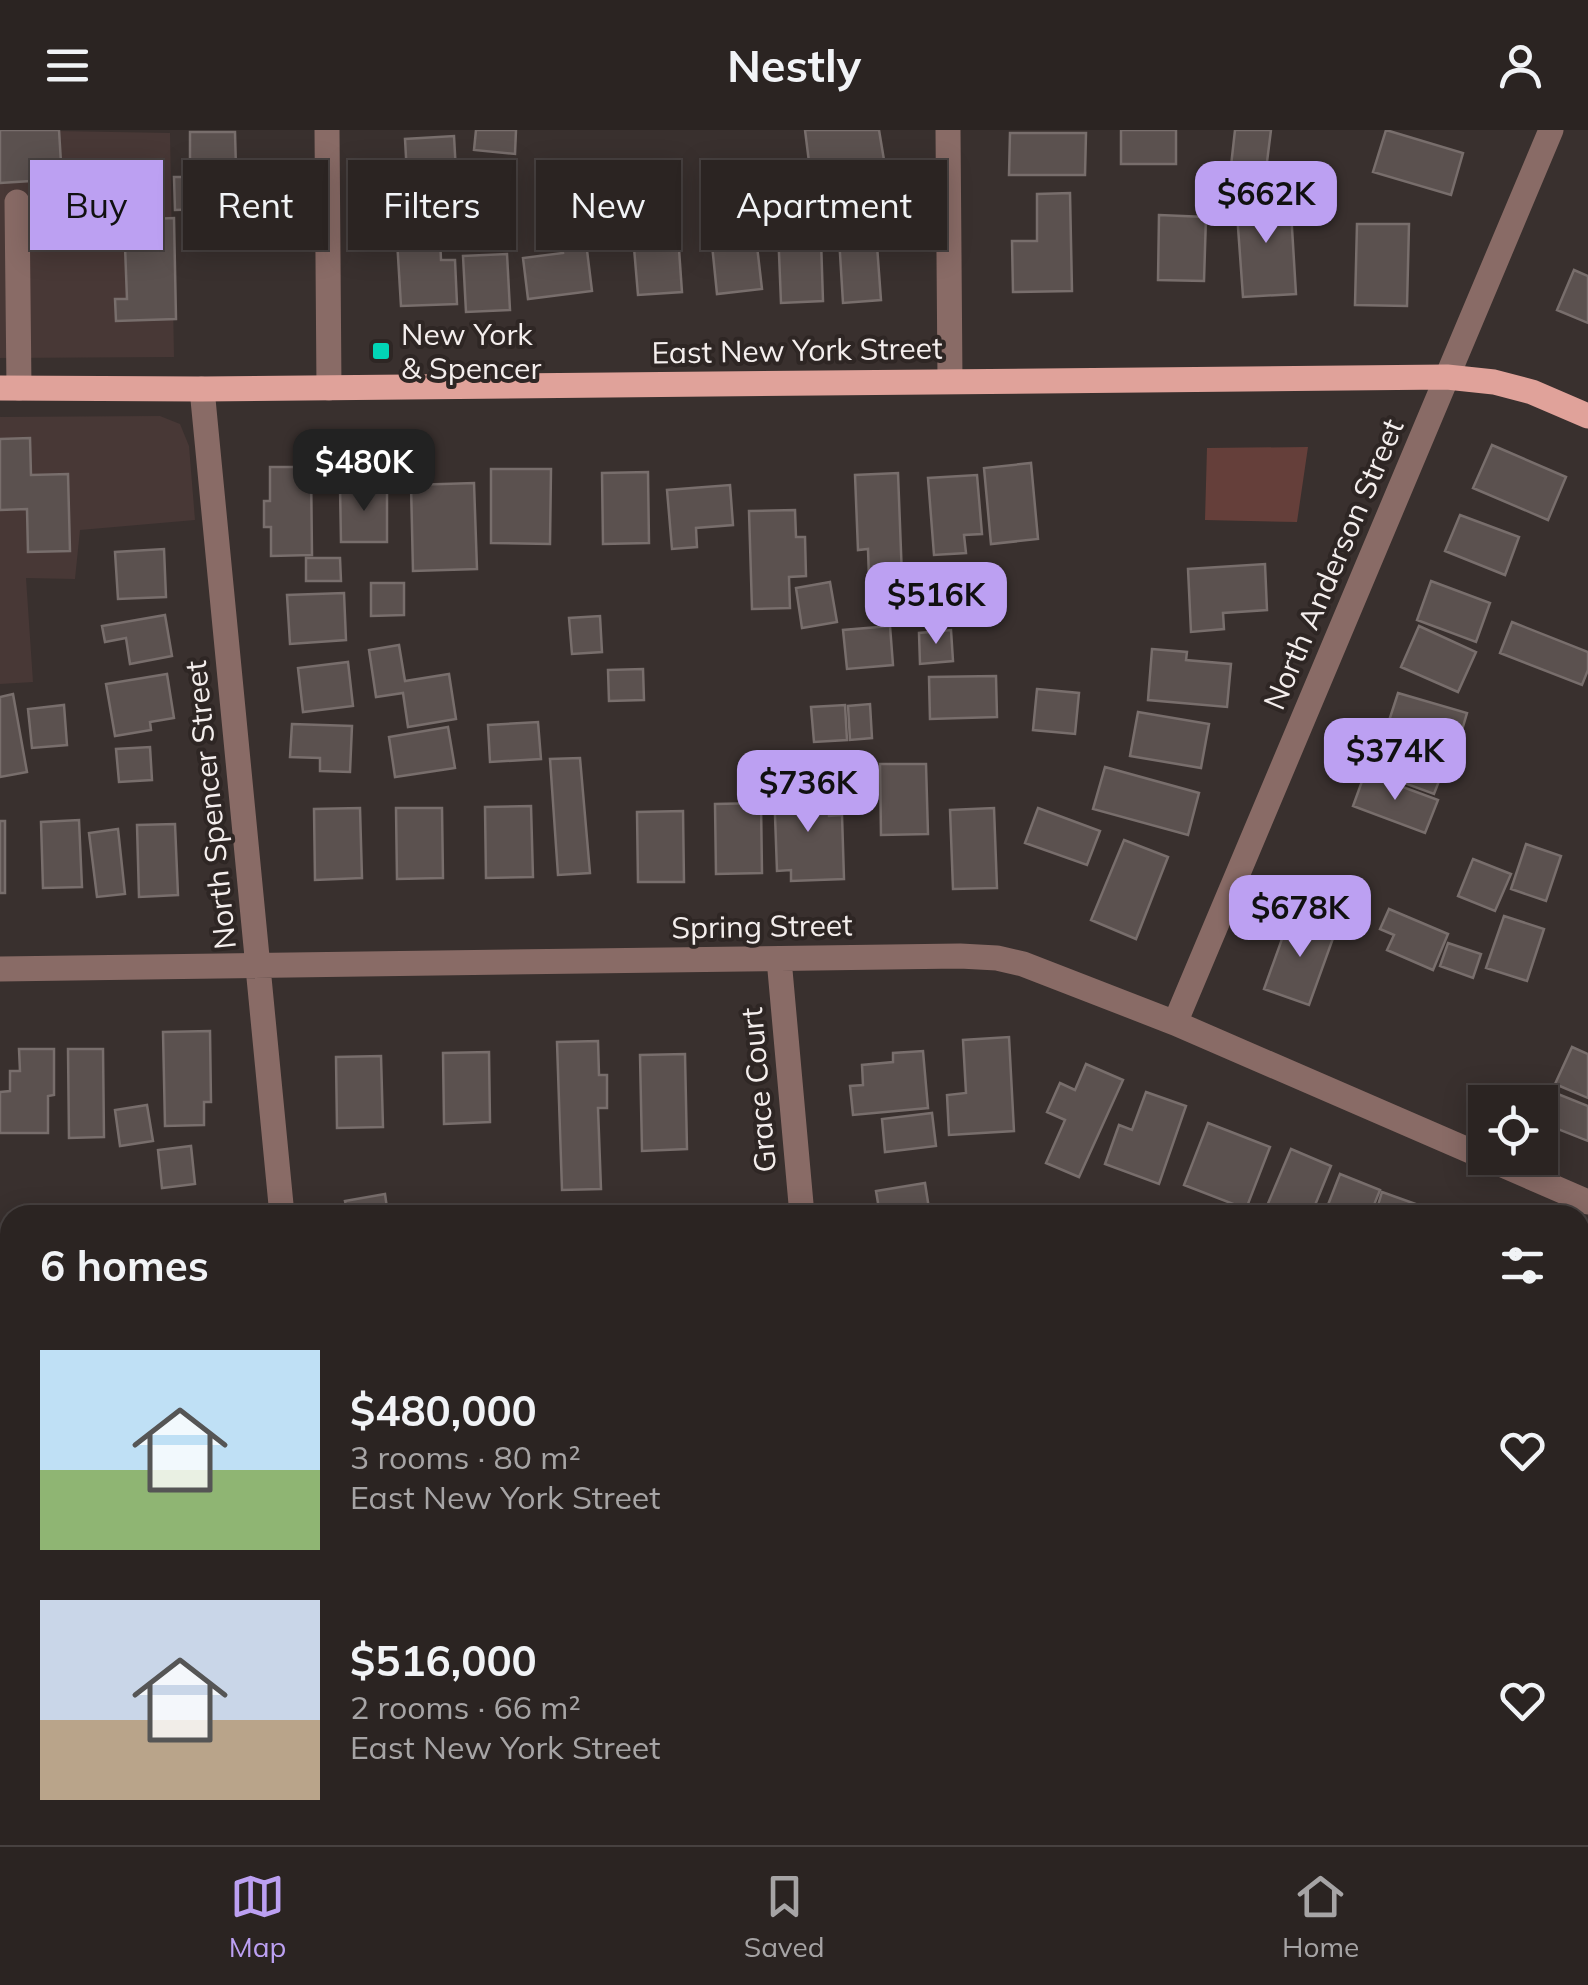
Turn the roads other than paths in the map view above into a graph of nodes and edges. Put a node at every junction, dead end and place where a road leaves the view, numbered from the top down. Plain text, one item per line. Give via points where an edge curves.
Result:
1 (327, 130) edge
2 (948, 130) edge
3 (1551, 130) edge
4 (17, 202) dead end
5 (10, 294) edge
6 (1447, 377) junction
7 (950, 381) junction
8 (9, 388) edge
9 (330, 388) junction
10 (202, 389) junction
11 (1588, 416) edge
12 (780, 959) junction
13 (258, 965) junction
14 (0, 968) edge
15 (1175, 1023) junction
16 (1588, 1202) edge
17 (281, 1205) edge
18 (801, 1205) edge

1 - 9 street
2 - 7 street
3 - 6 street, North Anderson Street
4 - 5 street
5 - 8 street
6 - 7 main road, East New York Street
6 - 11 main road, East New York Street via 1532,392
6 - 15 street, North Anderson Street
7 - 9 main road, East New York Street
8 - 10 main road, East New York Street
9 - 10 main road, East New York Street
10 - 13 street, North Spencer Street
12 - 13 street, Spring Street
12 - 15 street, Spring Street via 997,958
12 - 18 street, Grace Court
13 - 14 street, Spring Street
13 - 17 street, North Spencer Street
15 - 16 street, Spring Street

